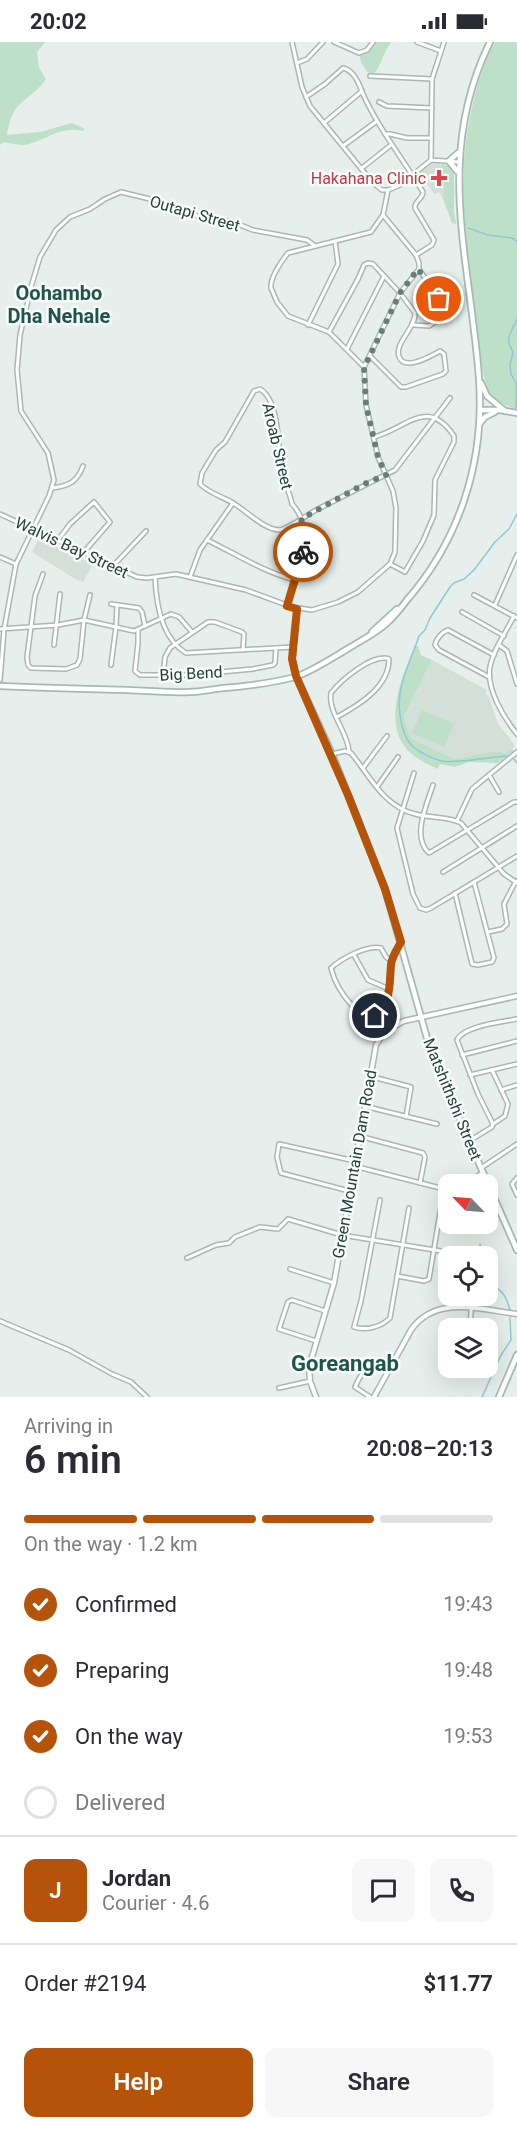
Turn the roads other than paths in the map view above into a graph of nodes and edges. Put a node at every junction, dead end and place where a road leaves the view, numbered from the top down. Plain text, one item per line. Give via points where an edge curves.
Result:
1 (292, 42) edge
2 (323, 42) edge
3 (334, 42) edge
4 (373, 42) edge
5 (417, 42) edge
6 (444, 42) edge
7 (490, 42) edge
8 (341, 44) edge
9 (441, 51) junction
10 (297, 63) junction
11 (370, 76) dead end
12 (432, 79) junction
13 (362, 91) junction
14 (306, 97) junction
15 (379, 102) dead end
16 (432, 108) junction
17 (377, 121) junction
18 (324, 123) junction
19 (386, 134) junction
20 (431, 138) junction
21 (392, 145) junction
22 (343, 146) junction
23 (459, 151) junction
24 (430, 160) junction
25 (449, 161) junction
26 (459, 162) junction
27 (362, 168) junction
28 (458, 173) junction
29 (413, 174) junction
30 (388, 190) junction
31 (383, 215) junction
32 (335, 242) junction
33 (315, 246) junction
34 (416, 255) junction
35 (418, 269) junction
36 (384, 276) junction
37 (400, 293) junction
38 (308, 325) junction
39 (413, 325) junction
40 (329, 332) junction
41 (347, 349) junction
42 (370, 356) junction
43 (364, 368) junction
44 (479, 378) junction
45 (450, 398) dead end
46 (480, 410) junction
47 (502, 410) junction
48 (517, 413) edge
49 (434, 419) junction
50 (479, 424) junction
51 (374, 437) junction
52 (82, 466) dead end
53 (386, 475) junction
54 (52, 488) junction
55 (233, 503) junction
56 (0, 514) edge
57 (301, 519) junction
58 (33, 528) junction
59 (146, 531) dead end
60 (58, 540) junction
61 (207, 540) junction
62 (84, 553) junction
63 (517, 555) edge
64 (0, 557) edge
65 (16, 564) junction
66 (390, 564) junction
67 (112, 566) junction
68 (43, 574) dead end
69 (155, 577) junction
70 (190, 577) junction
71 (295, 580) junction
72 (60, 594) dead end
73 (90, 595) dead end
74 (474, 595) dead end
75 (111, 604) dead end
76 (117, 605) junction
77 (495, 605) junction
78 (287, 606) junction
79 (297, 609) junction
80 (462, 612) dead end
81 (515, 617) edge
82 (161, 618) junction
83 (84, 620) junction
84 (58, 625) junction
85 (145, 626) junction
86 (116, 627) junction
87 (33, 628) junction
88 (2, 630) edge
89 (138, 630) junction
90 (192, 632) junction
91 (504, 636) junction
92 (175, 643) junction
93 (54, 645) dead end
94 (500, 645) junction
95 (293, 647) junction
96 (276, 648) junction
97 (243, 651) junction
98 (494, 655) junction
99 (111, 665) dead end
100 (0, 668) edge
101 (164, 676) junction
102 (296, 676) junction
103 (489, 677) junction
104 (0, 680) edge
105 (517, 684) edge
106 (0, 686) edge
107 (337, 717) junction
108 (517, 734) edge
109 (387, 736) dead end
110 (349, 752) junction
111 (332, 754) junction
112 (516, 754) edge
113 (398, 757) dead end
114 (363, 768) junction
115 (414, 773) dead end
116 (489, 775) junction
117 (434, 785) dead end
118 (377, 787) junction
119 (499, 792) dead end
120 (517, 802) edge
121 (402, 810) junction
122 (424, 816) junction
123 (457, 821) junction
124 (517, 826) edge
125 (468, 829) junction
126 (482, 846) junction
127 (517, 856) edge
128 (498, 867) junction
129 (443, 872) dead end
130 (474, 882) junction
131 (516, 882) edge
132 (455, 893) junction
133 (488, 932) junction
134 (401, 942) junction
135 (354, 955) junction
136 (392, 961) junction
137 (390, 990) junction
138 (517, 996) edge
139 (421, 1017) junction
140 (517, 1019) edge
141 (370, 1022) junction
142 (384, 1032) junction
143 (517, 1041) edge
144 (462, 1055) junction
145 (517, 1064) edge
146 (492, 1070) junction
147 (471, 1075) junction
148 (369, 1076) junction
149 (517, 1085) edge
150 (501, 1090) junction
151 (364, 1106) junction
152 (406, 1117) junction
153 (493, 1124) junction
154 (437, 1125) dead end
155 (359, 1136) junction
156 (469, 1142) junction
157 (517, 1144) edge
158 (354, 1163) junction
159 (482, 1170) junction
160 (478, 1174) edge
161 (517, 1178) edge
162 (420, 1183) junction
163 (438, 1187) edge
164 (349, 1191) junction
165 (517, 1195) edge
166 (380, 1200) dead end
167 (409, 1208) dead end
168 (438, 1230) edge
169 (342, 1235) junction
170 (373, 1240) junction
171 (403, 1245) junction
172 (517, 1248) edge
173 (434, 1250) junction
174 (438, 1251) edge
175 (187, 1258) dead end
176 (290, 1269) dead end
177 (398, 1276) junction
178 (334, 1283) junction
179 (470, 1308) junction
180 (325, 1311) junction
181 (517, 1314) edge
182 (472, 1318) edge
183 (0, 1321) edge
184 (316, 1341) junction
185 (517, 1356) edge
186 (394, 1360) junction
187 (310, 1381) junction
188 (279, 1388) dead end
189 (147, 1397) edge
190 (316, 1397) edge
191 (372, 1397) edge
192 (499, 1397) edge

1 - 10 street
2 - 10 street via 307,59
3 - 8 street
4 - 8 street via 368,50 359,53
5 - 9 street
6 - 9 street
7 - 23 main road via 467,104
9 - 12 street
10 - 14 street
11 - 12 street
12 - 16 street
13 - 14 street via 345,68
13 - 17 street
13 - 18 street
14 - 18 street
15 - 16 street via 387,106
16 - 20 street
17 - 19 street
17 - 22 street
18 - 22 street
19 - 20 street
19 - 21 street
20 - 24 street
21 - 27 street
21 - 29 street
22 - 27 street
23 - 25 main road
23 - 26 main road
24 - 25 street
24 - 29 street
25 - 26 street
25 - 28 main road
26 - 28 main road
27 - 30 street via 377,186
28 - 44 main road
29 - 30 street
29 - 34 street via 423,192 414,205 434,240
30 - 31 street
31 - 32 street via 371,232
31 - 34 street
32 - 33 street
32 - 38 street via 336,268
33 - 38 street via 287,255 270,284 284,312
33 - 54 street, Outapi Street via 307,240 258,231 230,221 208,220 121,192 66,219 40,257 21,329 17,370 21,411 48,453
34 - 35 street
35 - 37 street
35 - 39 street via 439,299 444,316 429,326
36 - 37 street
36 - 40 street via 373,264 364,265
36 - 41 street
37 - 39 street via 415,313
37 - 42 street
38 - 40 street
39 - 42 street via 401,342 400,358 410,364 440,351 446,362 443,374 401,387
40 - 41 street
41 - 43 street
42 - 43 street
43 - 51 street via 366,405
44 - 46 main road
44 - 47 main road via 487,396
45 - 49 street
46 - 47 main road
46 - 50 main road
47 - 48 main road
47 - 50 main road via 488,415
49 - 51 street via 414,418
49 - 53 street via 402,462
49 - 66 street via 449,429 454,440 435,480 434,515 407,570
50 - 102 main road via 474,470 440,555 386,624
51 - 53 street
52 - 54 street via 74,482
53 - 57 street
53 - 66 street via 393,491 397,525 396,552
54 - 58 street
55 - 57 street, Aroab Street via 274,529 283,530
55 - 57 street, Aroab Street via 203,487 200,481 254,391 260,389 269,400 278,431 281,470
55 - 61 street
56 - 58 street, Walvis Bay Street
57 - 71 street via 305,538
58 - 60 street, Walvis Bay Street
58 - 65 street
59 - 67 street
60 - 62 street, Walvis Bay Street
60 - 62 street via 94,502 110,522
61 - 70 street
61 - 71 street
62 - 67 street, Walvis Bay Street
63 - 77 street
64 - 65 street
65 - 88 street
66 - 79 street, Walvis Bay Street via 348,598 319,609
67 - 69 street, Walvis Bay Street via 137,577
68 - 87 street via 35,596
69 - 70 street, Walvis Bay Street
69 - 82 street
70 - 78 street, Walvis Bay Street via 246,590
71 - 78 street
72 - 84 street
73 - 83 street
74 - 77 street
75 - 76 street
76 - 85 street via 139,608
76 - 86 street
77 - 81 street
78 - 79 street, Walvis Bay Street
79 - 95 street
80 - 91 street
81 - 91 street
82 - 85 street
82 - 90 street via 177,615
82 - 92 street
83 - 84 street
83 - 86 street
83 - 87 street via 80,659 71,669 31,668 27,657
84 - 87 street
84 - 93 street
85 - 89 street
86 - 89 street
86 - 99 street
87 - 88 street
88 - 100 street
89 - 101 street, Big Bend via 135,672
90 - 92 street
90 - 97 street via 210,622 238,629 244,634
91 - 94 street
92 - 97 street via 186,653
92 - 101 street via 165,657
94 - 98 street
94 - 105 street via 507,651
95 - 96 street
95 - 102 street
96 - 97 street
96 - 101 street, Big Bend via 273,665
98 - 103 street
98 - 103 street via 448,630 435,642 439,650
100 - 104 street
102 - 106 main road via 257,685 190,692
102 - 111 main road, Matshithshi Street
103 - 108 street via 501,711
107 - 107 street via 330,700 334,690 372,660 389,659 381,684
107 - 110 street
109 - 114 street
110 - 111 street
110 - 114 street
111 - 134 main road, Matshithshi Street via 385,889
112 - 116 street
113 - 118 street
114 - 118 street
115 - 121 street
116 - 119 street
116 - 123 street via 470,792
117 - 122 street
118 - 121 street via 390,804
120 - 125 street
121 - 122 street
121 - 132 street via 398,832 420,908 428,909
122 - 123 street
122 - 125 street via 421,830 429,853
123 - 125 street
124 - 126 street
125 - 126 street
126 - 128 street
126 - 129 street
127 - 128 street
128 - 130 street
128 - 131 street
130 - 132 street
130 - 133 street
131 - 133 street via 504,904 507,924
132 - 133 street via 470,959 475,965 494,960
134 - 136 street
134 - 139 main road, Matshithshi Street
135 - 136 street via 379,947
135 - 137 street via 368,980
135 - 141 street via 331,968 352,1006
136 - 137 street
137 - 141 street via 383,1007
138 - 139 street
139 - 142 street via 397,1023
139 - 156 main road, Matshithshi Street via 432,1056
140 - 144 street via 462,1032 457,1040
141 - 142 street
142 - 148 street, Green Mountain Dam Road via 376,1045
143 - 144 street
144 - 147 street
145 - 146 street
146 - 147 street
146 - 150 street
147 - 153 street
148 - 151 street, Green Mountain Dam Road
148 - 152 street via 411,1087
149 - 150 street
150 - 153 street via 508,1108 505,1116
151 - 152 street
151 - 155 street, Green Mountain Dam Road
152 - 154 street
153 - 156 street
155 - 158 street, Green Mountain Dam Road
155 - 162 street via 423,1153
156 - 159 main road, Matshithshi Street
157 - 159 street
158 - 162 street
158 - 164 street, Green Mountain Dam Road
158 - 164 street via 279,1144 277,1148 281,1173
159 - 160 street
159 - 172 main road, Matshithshi Street
161 - 165 street via 512,1184
162 - 163 street
164 - 169 street, Green Mountain Dam Road
166 - 170 street
167 - 171 street
168 - 173 street
169 - 170 street
169 - 175 street via 288,1219 278,1229 260,1227 228,1244
169 - 178 street, Green Mountain Dam Road
170 - 171 street
170 - 177 street via 354,1328 369,1328 388,1321
171 - 173 street
171 - 177 street
173 - 174 street
173 - 177 street via 427,1281
176 - 178 street
178 - 180 street, Green Mountain Dam Road
179 - 181 street
179 - 182 street
179 - 186 street via 441,1308 425,1315 415,1324
180 - 184 street, Green Mountain Dam Road
180 - 184 street via 292,1300 284,1312 279,1329
183 - 189 street via 131,1382
184 - 187 street, Green Mountain Dam Road via 309,1367
185 - 192 main road
186 - 191 street
186 - 191 street via 378,1361 365,1368 355,1387
187 - 188 street
187 - 190 street, Green Mountain Dam Road

